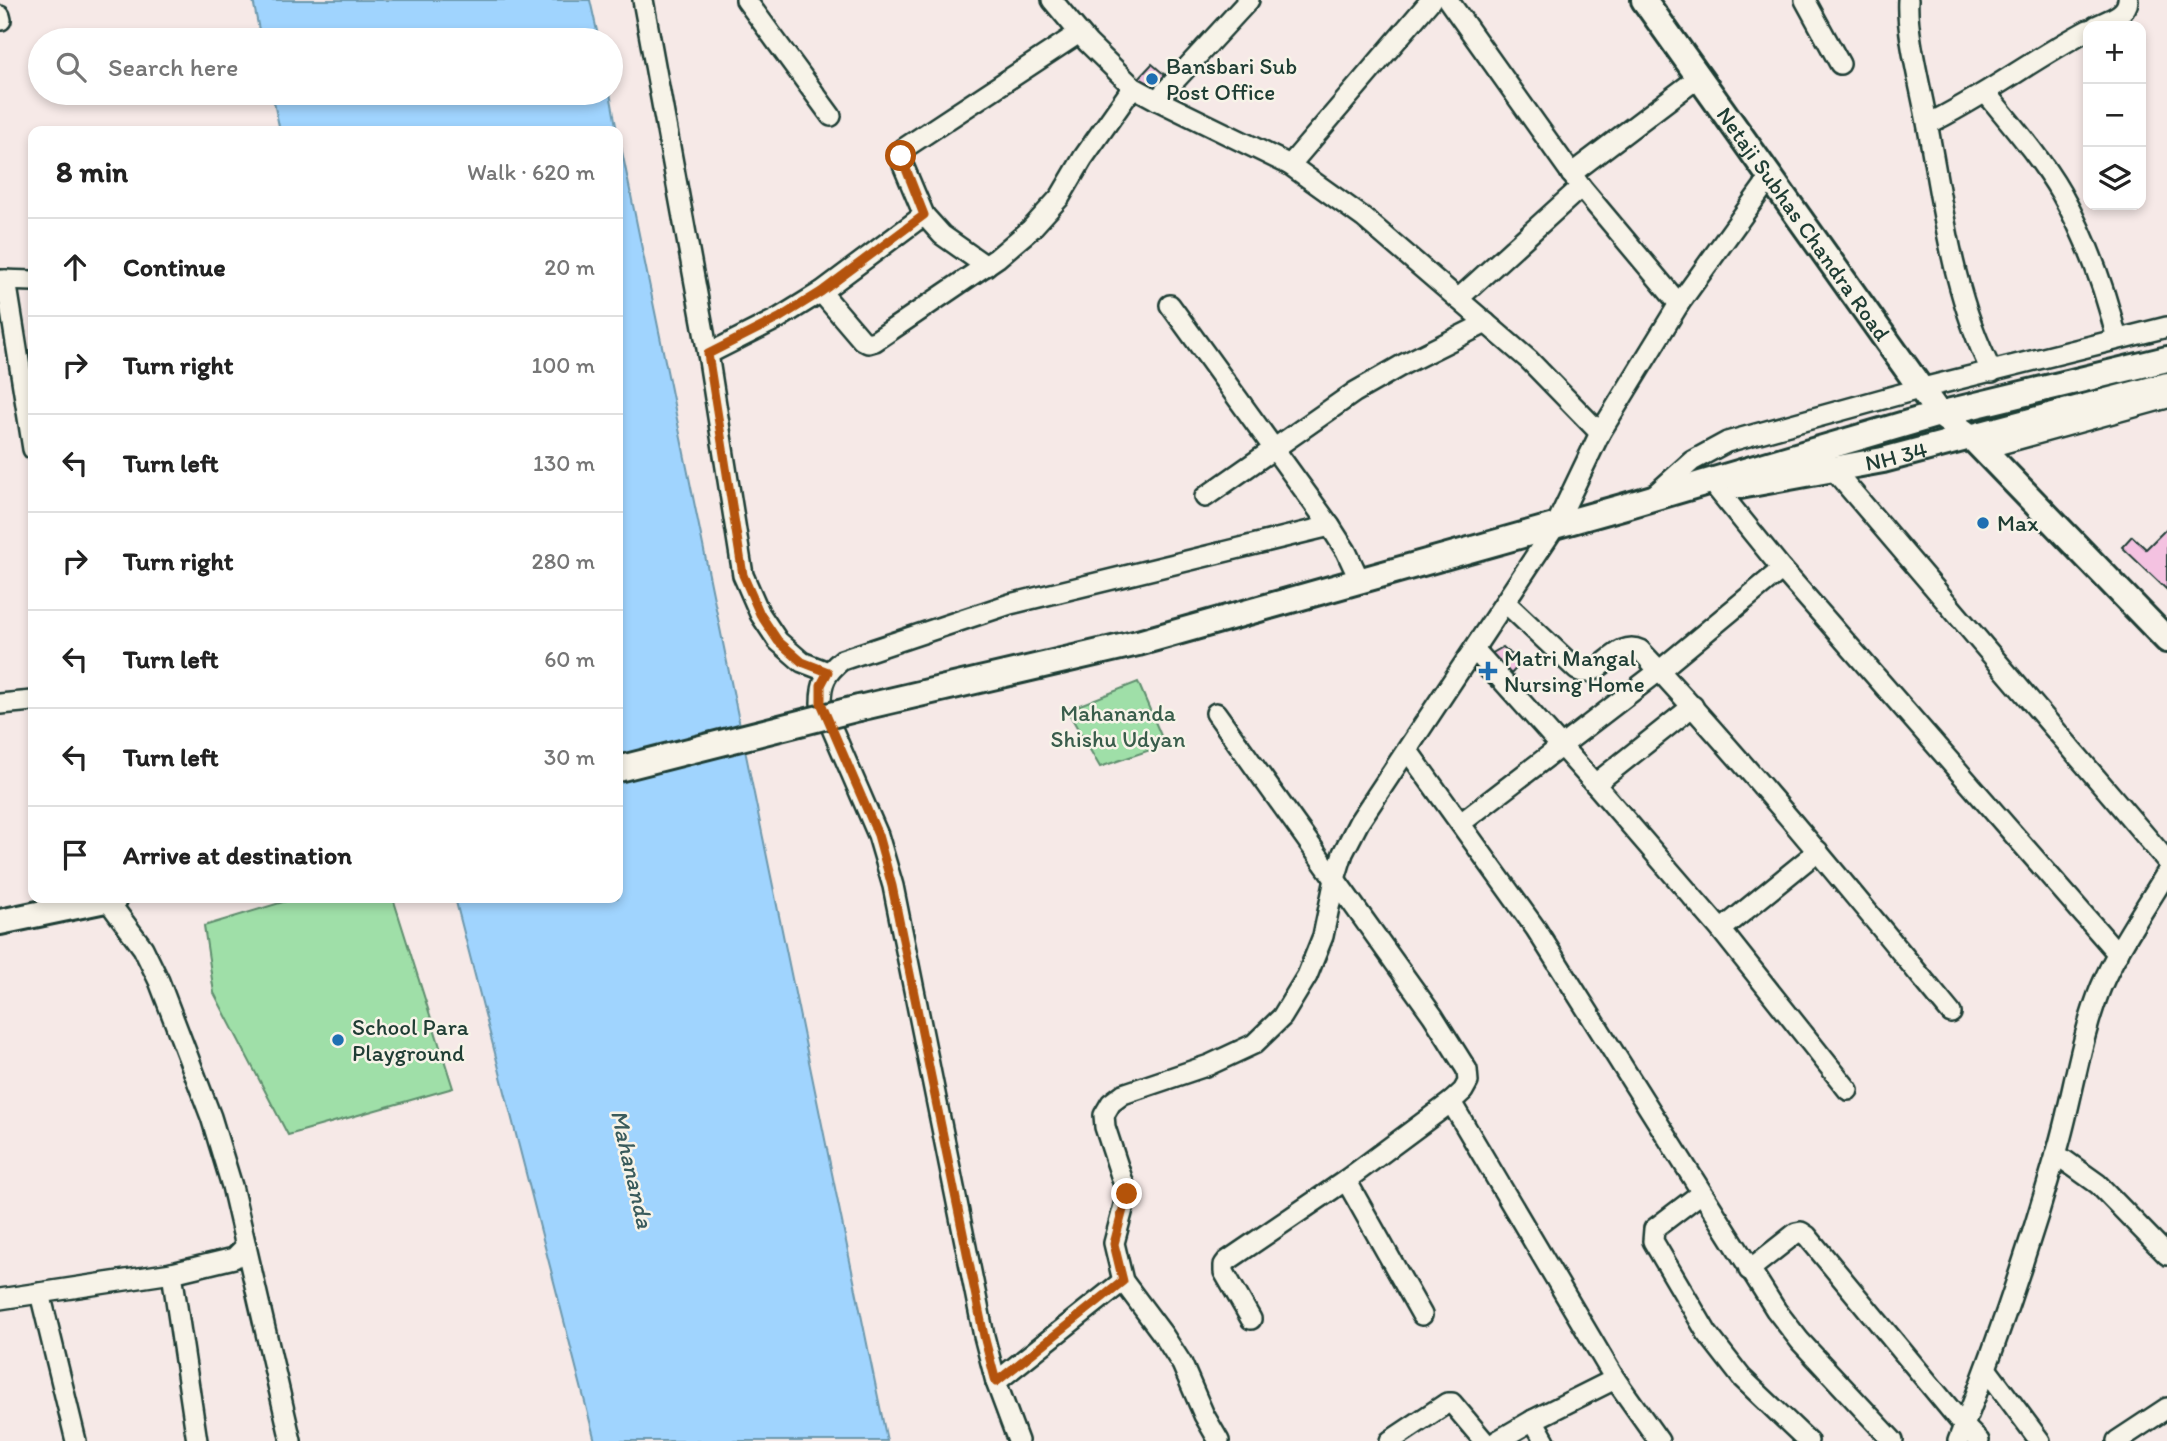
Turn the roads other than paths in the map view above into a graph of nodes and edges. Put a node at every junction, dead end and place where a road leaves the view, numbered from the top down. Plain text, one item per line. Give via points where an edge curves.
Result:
1 (643, 0) edge
2 (746, 0) edge
3 (1052, 0) edge
4 (1249, 0) edge
5 (1430, 0) edge
6 (1448, 0) edge
7 (1644, 0) edge
8 (1805, 0) edge
9 (1908, 0) edge
10 (2128, 0) edge
11 (2106, 21) edge
12 (1079, 33) junction
13 (2083, 33) edge
14 (1840, 64) dead end
15 (1699, 77) junction
16 (1133, 86) junction
17 (1986, 93) junction
18 (1157, 100) junction
19 (831, 117) dead end
20 (1928, 124) junction
21 (1290, 164) junction
22 (1769, 178) junction
23 (1576, 180) junction
24 (924, 215) junction
25 (986, 266) junction
26 (3, 280) edge
27 (28, 281) edge
28 (821, 292) junction
29 (1458, 299) junction
30 (1679, 304) junction
31 (1170, 305) dead end
32 (1486, 323) junction
33 (2167, 327) edge
34 (2117, 339) junction
35 (708, 354) junction
36 (2167, 359) edge
37 (1992, 372) junction
38 (2167, 385) edge
39 (1919, 389) junction
40 (2167, 398) edge
41 (1939, 414) junction
42 (28, 421) edge
43 (1600, 433) junction
44 (1977, 443) junction
45 (1274, 450) junction
46 (1833, 469) junction
47 (1718, 489) junction
48 (1205, 497) dead end
49 (1652, 498) junction
50 (1622, 507) junction
51 (1556, 525) junction
52 (1330, 526) junction
53 (1783, 569) junction
54 (1360, 581) junction
55 (1506, 603) junction
56 (2167, 640) edge
57 (1474, 649) junction
58 (1659, 671) junction
59 (828, 672) junction
60 (28, 701) edge
61 (0, 704) edge
62 (1693, 706) junction
63 (1216, 713) dead end
64 (1562, 747) junction
65 (1408, 751) junction
66 (623, 768) edge
67 (1595, 784) junction
68 (1461, 823) junction
69 (1818, 851) junction
70 (2167, 861) edge
71 (2167, 872) edge
72 (1335, 879) junction
73 (87, 903) edge
74 (113, 903) edge
75 (0, 922) edge
76 (1721, 930) junction
77 (2118, 954) junction
78 (1951, 1013) dead end
79 (1849, 1090) dead end
80 (1451, 1102) junction
81 (2056, 1154) junction
82 (1346, 1180) junction
83 (1700, 1194) junction
84 (246, 1246) junction
85 (2167, 1255) edge
86 (1749, 1270) junction
87 (172, 1273) junction
88 (1123, 1281) junction
89 (40, 1293) junction
90 (0, 1299) edge
91 (1422, 1315) dead end
92 (1251, 1319) dead end
93 (1987, 1370) junction
94 (1615, 1379) junction
95 (996, 1382) junction
96 (2167, 1408) edge
97 (1533, 1420) junction
98 (1961, 1434) edge
99 (76, 1441) edge
100 (197, 1441) edge
101 (291, 1441) edge
102 (1018, 1441) edge
103 (1219, 1441) edge
104 (1390, 1441) edge
105 (1484, 1441) edge
106 (1497, 1441) edge
107 (1545, 1441) edge
108 (1659, 1441) edge
109 (1808, 1441) edge
110 (1894, 1441) edge
111 (1979, 1441) edge
112 (2040, 1441) edge
113 (2118, 1441) edge

1 - 35 street
2 - 19 street
3 - 12 street
4 - 18 street
5 - 21 street
6 - 23 street
7 - 15 main road, Netaji Subhas Chandra Road
8 - 14 street
9 - 20 street
10 - 11 street via 2124,12
12 - 16 street
12 - 24 street via 903,149 903,165
13 - 17 street
15 - 22 main road, Netaji Subhas Chandra Road
15 - 23 street
16 - 18 street
16 - 25 street via 1060,197 1031,229
17 - 20 street
17 - 34 street via 2060,193 2088,250
18 - 21 street
20 - 37 street via 1960,285
21 - 29 street via 1364,218
22 - 30 street
22 - 39 main road, Netaji Subhas Chandra Road
23 - 29 street
23 - 30 street
24 - 25 street via 942,235
24 - 28 street
25 - 28 street via 875,341 862,340
26 - 27 street
26 - 42 street
28 - 35 street
29 - 32 street
30 - 43 street
31 - 45 street
32 - 43 street
32 - 45 street via 1355,392
33 - 34 street
34 - 37 street
35 - 59 street via 743,575 778,641 802,662
36 - 41 main road
37 - 39 street
38 - 44 main road, NH 34
39 - 41 main road, Netaji Subhas Chandra Road
39 - 49 street via 1727,442 1692,461
40 - 44 street
41 - 44 main road, Netaji Subhas Chandra Road
41 - 49 main road
43 - 51 street
44 - 46 main road, NH 34
44 - 56 main road, Netaji Subhas Chandra Road
45 - 48 street
45 - 52 street
46 - 47 main road, NH 34
46 - 70 street
47 - 50 main road, NH 34
47 - 53 street
49 - 50 main road
50 - 51 main road
51 - 54 main road
51 - 55 street
52 - 54 street
52 - 59 street via 1010,604 842,660
53 - 58 street
53 - 77 street
54 - 66 main road, bridge via 1138,643
55 - 57 street
55 - 58 street via 1583,673 1626,647 1640,650
57 - 64 street
57 - 65 street
58 - 62 street
58 - 64 street
59 - 95 street via 821,685 821,703 878,835 892,886
60 - 61 street
62 - 67 street
62 - 69 street
63 - 72 street
64 - 67 street
64 - 68 street
65 - 68 street
65 - 72 street via 1359,822
67 - 76 street
68 - 83 street via 1536,929
69 - 76 street
69 - 78 street
71 - 77 street
72 - 80 street via 1467,1070 1468,1082
72 - 88 street via 1323,936 1282,1017 1254,1044 1209,1065 1123,1094 1104,1115 1127,1194 1114,1244
73 - 75 main road
74 - 84 street via 159,981 211,1117
76 - 79 street
77 - 81 street via 2092,1015
80 - 82 street
80 - 94 street
81 - 85 street via 2098,1184
81 - 93 street
82 - 91 street
82 - 92 street via 1224,1265
83 - 86 street
83 - 109 street via 1654,1229 1653,1241 1707,1333 1742,1378
84 - 87 street via 234,1258
84 - 101 street
86 - 98 street via 1796,1233 1807,1236
86 - 110 street via 1800,1341
87 - 89 street
87 - 100 street
88 - 95 street
88 - 103 street via 1182,1364
89 - 90 street
89 - 99 street
93 - 98 street
93 - 112 street
94 - 97 street
94 - 108 street
95 - 102 street
96 - 113 street
97 - 106 street
97 - 107 street
98 - 111 street
104 - 105 street via 1447,1403 1452,1403

